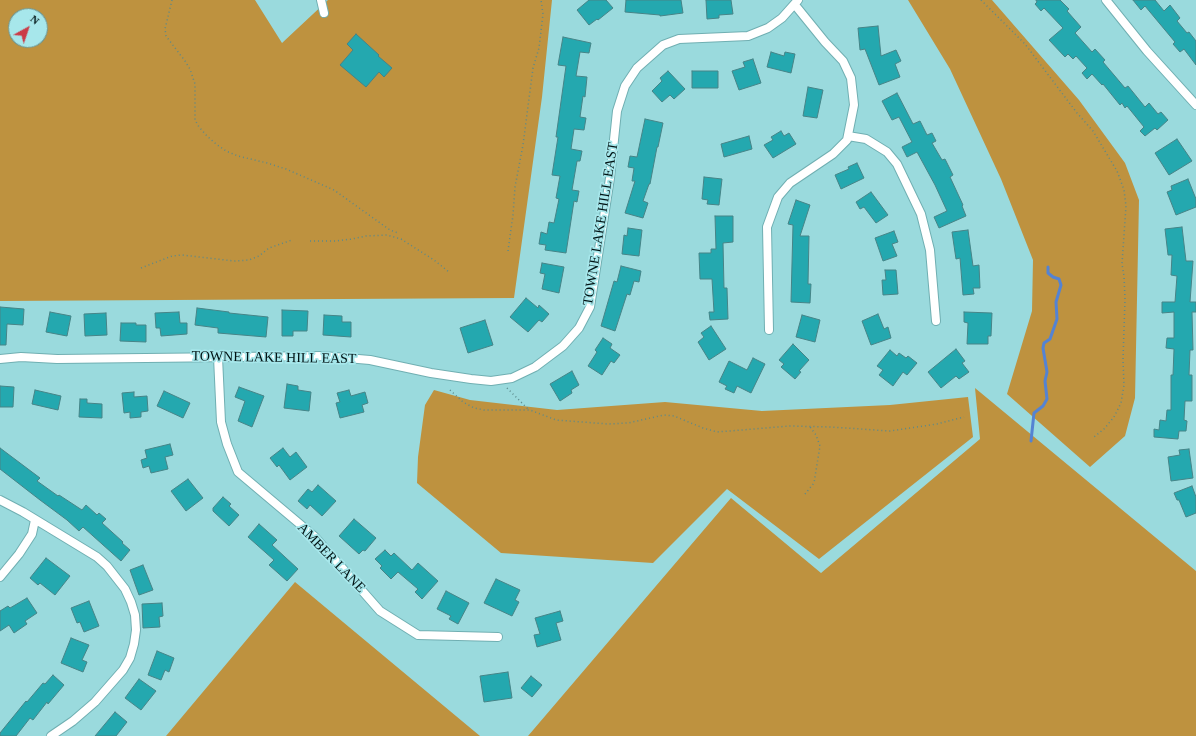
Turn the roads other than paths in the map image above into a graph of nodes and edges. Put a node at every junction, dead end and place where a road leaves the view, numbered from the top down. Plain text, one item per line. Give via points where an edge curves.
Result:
1 (321, 0) edge
2 (1106, 0) edge
3 (796, 2) edge
4 (324, 13) dead end
5 (1196, 106) edge
6 (848, 136) junction
7 (936, 321) dead end
8 (769, 330) dead end
9 (218, 357) junction
10 (0, 359) edge
11 (0, 500) edge
12 (35, 520) junction
13 (0, 577) edge
14 (498, 637) dead end
15 (51, 736) edge

1 - 4 street
2 - 5 street
3 - 6 street via 825,42 843,61 851,78 854,105
3 - 9 street, TOWNE LAKE HILL EAST via 782,18 768,28 748,36 679,40 663,45 637,68 625,86 617,111 610,178 590,307 579,328 563,346 535,367 512,378 491,381 431,373 370,360 323,356
6 - 7 street via 866,139 886,152 897,164 921,214 930,250
6 - 8 street via 833,154 790,183 778,197 767,227
9 - 10 street, TOWNE LAKE HILL EAST
9 - 14 street, AMBER LANE via 221,422 238,472 314,536 380,612 418,635
11 - 12 street
12 - 13 street via 32,534
12 - 15 street via 85,549 107,566 125,589 135,616 134,644 124,670 84,712

